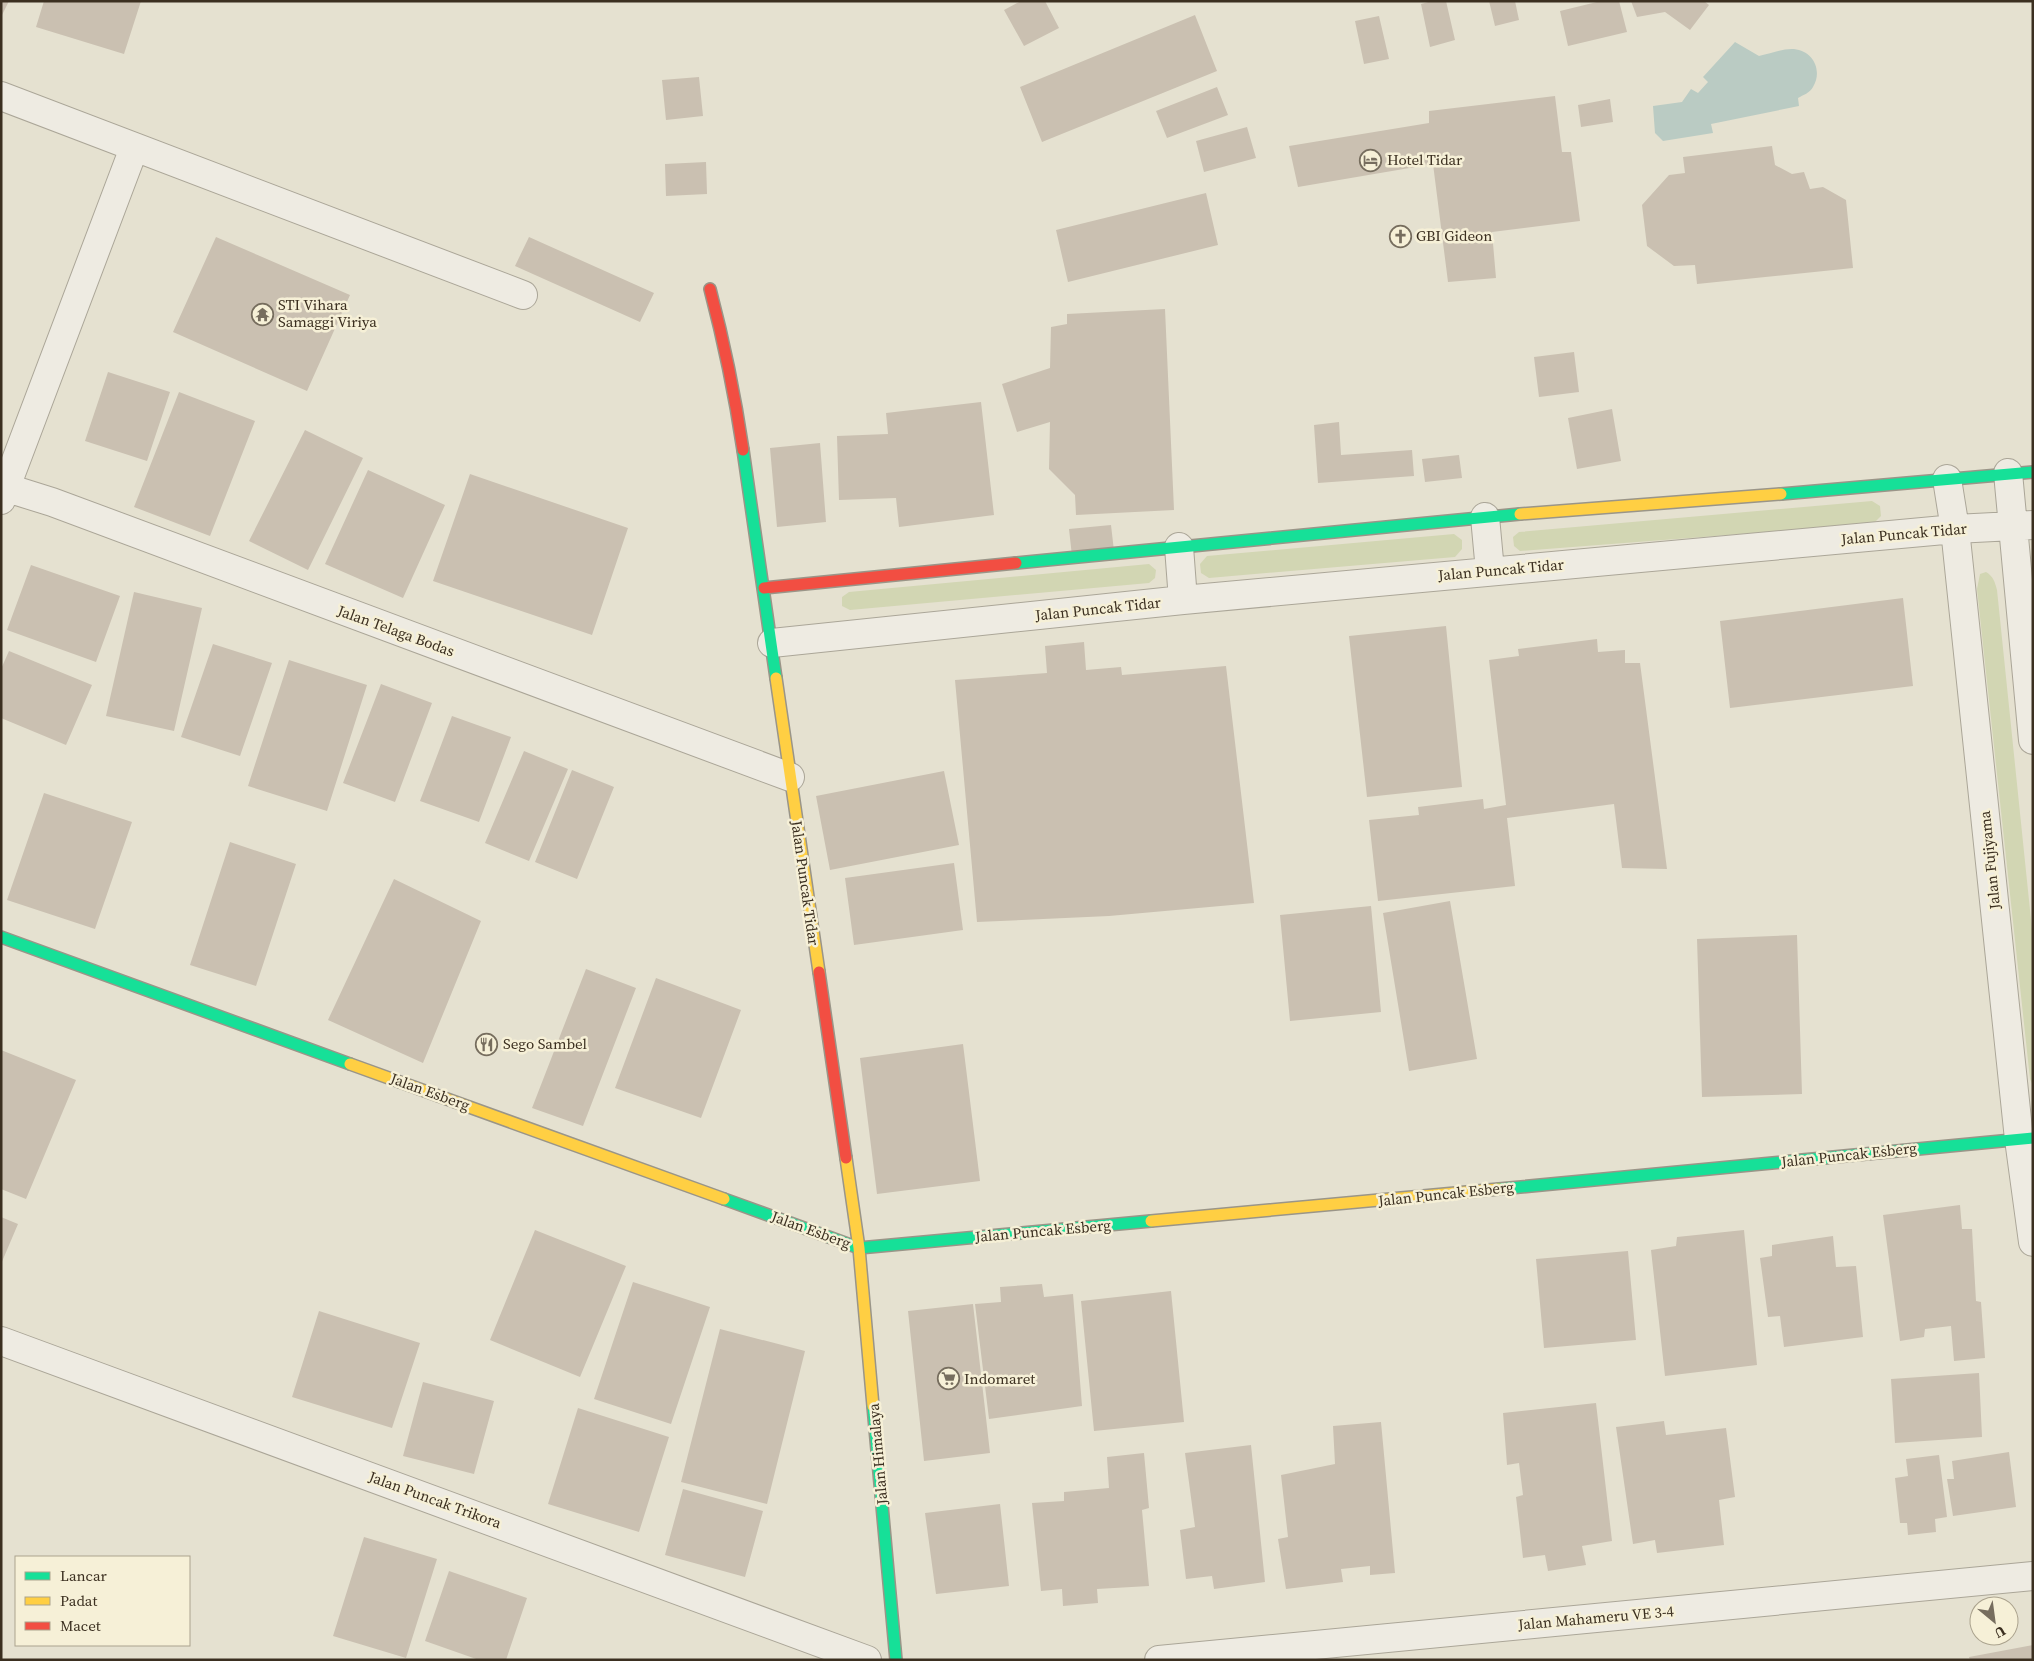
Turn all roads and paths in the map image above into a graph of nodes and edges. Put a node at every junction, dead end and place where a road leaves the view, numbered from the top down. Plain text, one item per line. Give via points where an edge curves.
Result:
1 (1, 96) edge
2 (134, 148) junction
3 (710, 289) dead end
4 (522, 295) dead end
5 (2021, 472) edge
6 (1946, 479) junction
7 (3, 491) edge
8 (1485, 517) junction
9 (2023, 526) edge
10 (1955, 529) junction
11 (1179, 547) junction
12 (1490, 571) junction
13 (764, 588) junction
14 (1183, 600) junction
15 (772, 643) junction
16 (2033, 740) edge
17 (790, 777) junction
18 (1, 936) edge
19 (2026, 1138) edge
20 (2033, 1242) edge
21 (859, 1248) junction
22 (1, 1341) edge
23 (2033, 1576) edge
24 (868, 1660) edge
25 (896, 1660) edge
26 (1159, 1660) edge

1 - 2 street
2 - 4 street
2 - 7 street
3 - 13 street via 736,403
5 - 6 street
5 - 9 street
6 - 8 street
6 - 10 street, Jalan Fujiyama
7 - 17 street, Jalan Telaga Bodas via 52,502
8 - 11 street
8 - 12 street
9 - 10 street, Jalan Puncak Tidar
9 - 16 street
10 - 12 street, Jalan Puncak Tidar
10 - 19 street, Jalan Fujiyama
11 - 13 street
11 - 14 street
12 - 14 street, Jalan Puncak Tidar
13 - 15 street
14 - 15 street, Jalan Puncak Tidar
15 - 17 street, Jalan Puncak Tidar
17 - 21 street, Jalan Puncak Tidar
18 - 21 street, Jalan Esberg
19 - 20 street, Jalan Fujiyama
19 - 21 street, Jalan Puncak Esberg
21 - 25 street, Jalan Himalaya
22 - 24 street, Jalan Puncak Trikora
23 - 26 street, Jalan Mahameru VE 3-4

